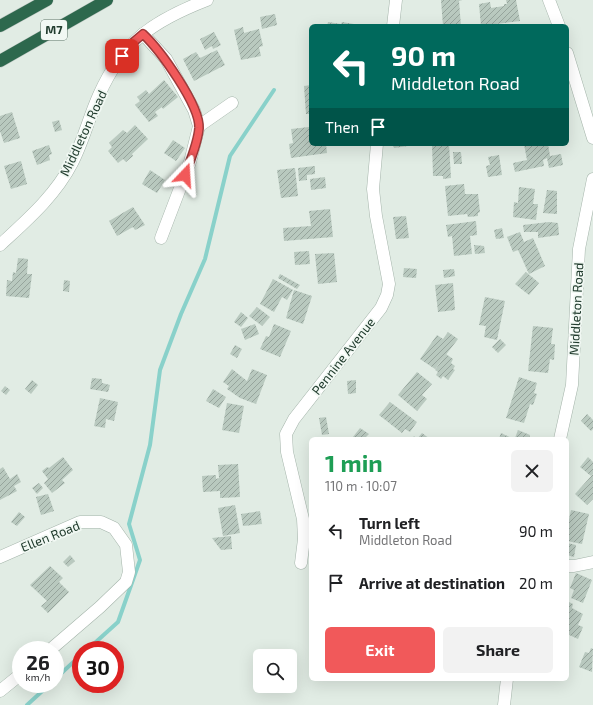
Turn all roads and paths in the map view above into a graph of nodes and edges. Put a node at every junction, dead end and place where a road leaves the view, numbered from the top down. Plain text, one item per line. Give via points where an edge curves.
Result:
1 (47, 0) edge
2 (107, 0) edge
3 (207, 0) edge
4 (396, 0) edge
5 (549, 0) edge
6 (393, 24) edge
7 (558, 24) edge
8 (0, 26) edge
9 (143, 34) junction
10 (569, 60) edge
11 (0, 61) edge
12 (232, 103) dead end
13 (199, 126) junction
14 (593, 138) edge
15 (377, 146) edge
16 (593, 180) edge
17 (161, 238) dead end
18 (0, 245) edge
19 (560, 437) edge
20 (0, 557) edge
21 (593, 562) edge
22 (301, 563) dead end
23 (569, 566) edge
24 (60, 641) edge
25 (12, 681) edge
26 (507, 681) edge
27 (0, 691) edge
28 (504, 705) edge

1 - 8 highway, M7
2 - 11 highway, M7
3 - 9 street, Middleton Road via 177,12
4 - 6 street
5 - 7 street
9 - 13 street via 166,60 194,110
9 - 18 street, Middleton Road via 130,45 114,68 100,94 72,162 56,189 30,218
10 - 14 street
12 - 13 street
13 - 17 street via 190,162
15 - 22 street, Pennine Avenue via 373,189 389,284 388,295 381,308 294,419 286,434 286,452 303,519
16 - 19 street, Middleton Road via 580,249 572,385
20 - 24 street, Ellen Road via 80,522 101,522 114,528 126,545 129,559 126,582
21 - 23 street
25 - 27 street
26 - 28 street

